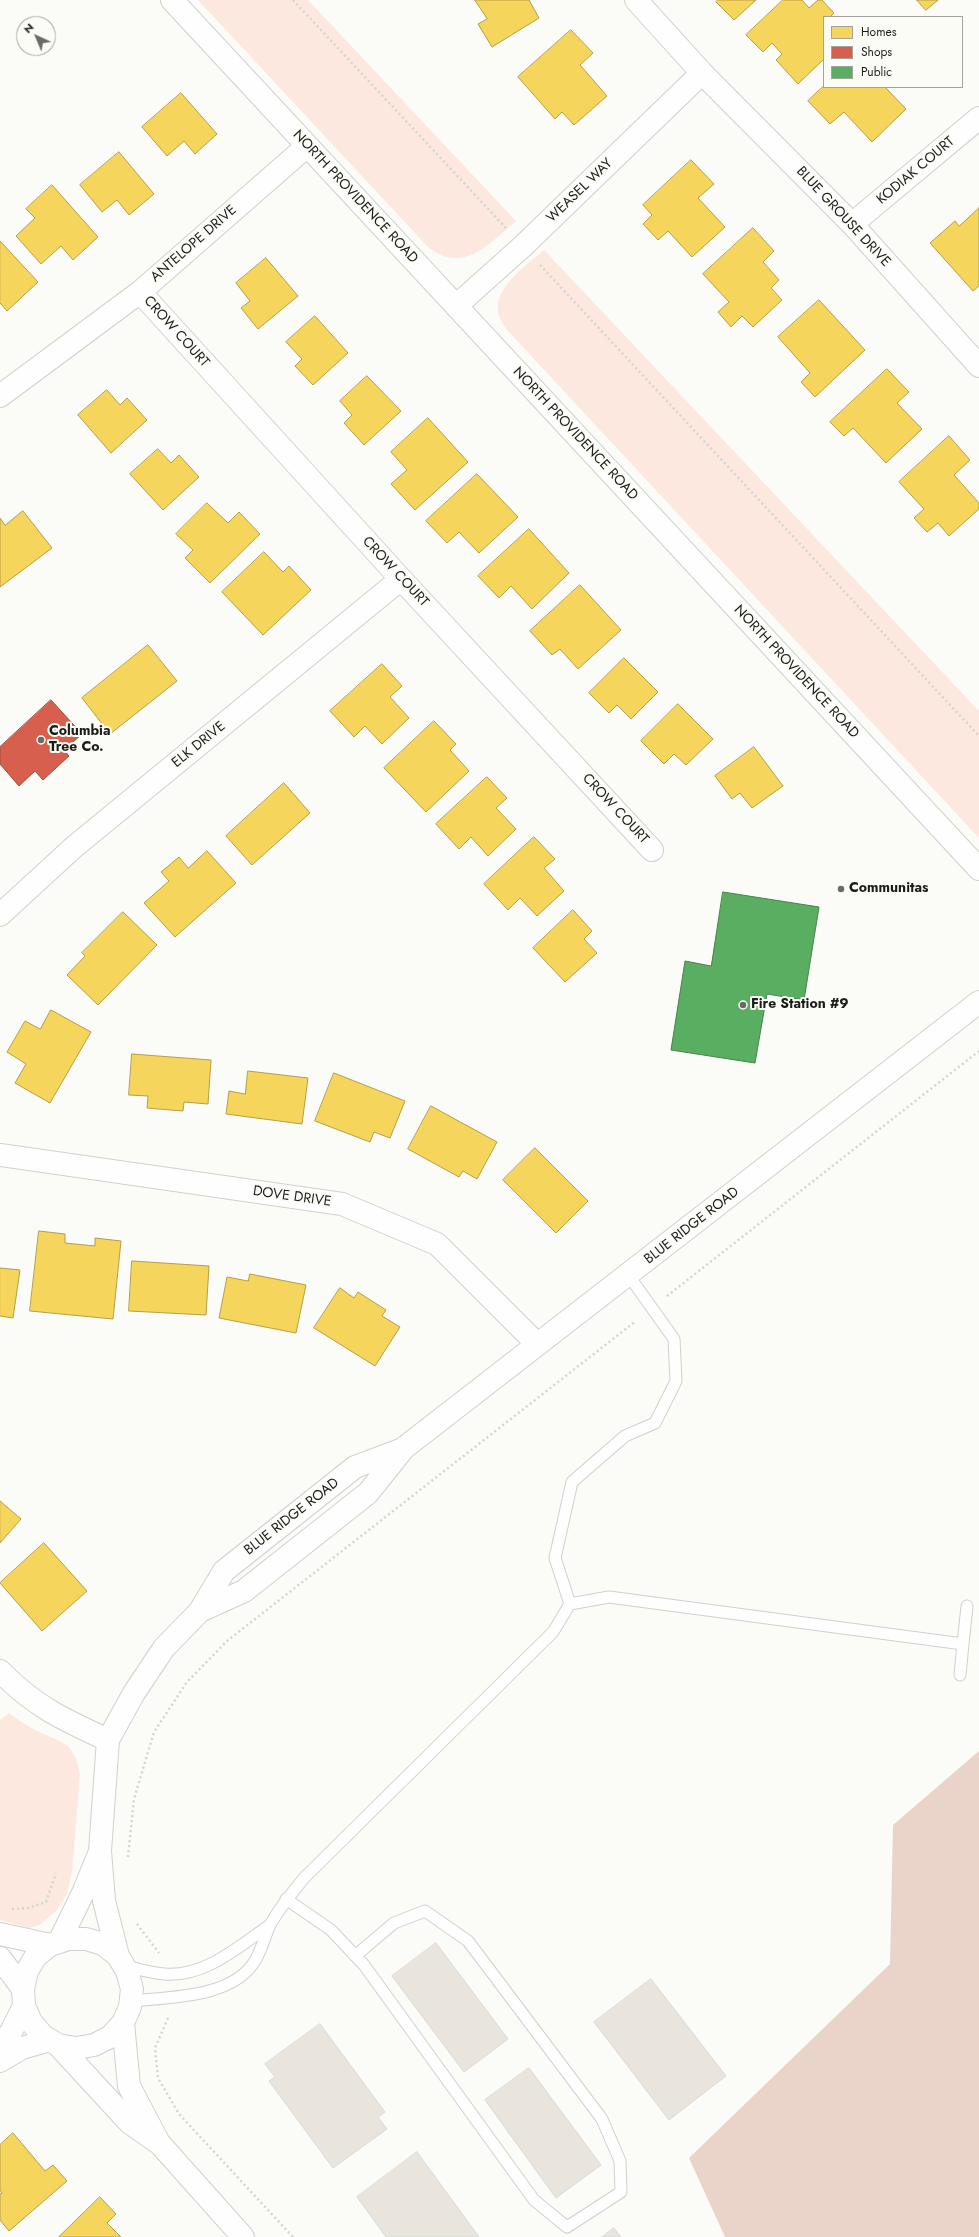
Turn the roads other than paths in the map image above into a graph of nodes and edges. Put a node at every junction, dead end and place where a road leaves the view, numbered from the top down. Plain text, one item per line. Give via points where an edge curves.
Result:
1 (172, 0) edge
2 (636, 0) edge
3 (702, 73) junction
4 (979, 118) edge
5 (307, 146) junction
6 (852, 224) junction
7 (140, 292) junction
8 (456, 306) junction
9 (979, 366) edge
10 (0, 396) edge
11 (401, 579) junction
12 (652, 850) dead end
13 (979, 869) edge
14 (0, 914) edge
15 (979, 1002) edge
16 (0, 1155) edge
17 (629, 1276) junction
18 (537, 1344) junction
19 (570, 1604) junction
20 (967, 1606) dead end
21 (964, 1644) junction
22 (0, 1671) edge
23 (960, 1675) dead end
24 (108, 1740) junction
25 (100, 1852) junction
26 (286, 1899) junction
27 (270, 1925) junction
28 (0, 1934) edge
29 (55, 1944) junction
30 (355, 1956) junction
31 (0, 1958) edge
32 (121, 1961) junction
33 (23, 1998) junction
34 (131, 2001) junction
35 (123, 2023) junction
36 (54, 2042) junction
37 (0, 2046) edge
38 (0, 2062) edge
39 (160, 2144) junction
40 (244, 2237) edge

1 - 5 street, NORTH PROVIDENCE ROAD
2 - 3 street, BLUE GROUSE DRIVE
3 - 6 street, BLUE GROUSE DRIVE
3 - 8 street, WEASEL WAY via 523,246
4 - 6 street, KODIAK COURT
5 - 7 street, ANTELOPE DRIVE
5 - 8 street, NORTH PROVIDENCE ROAD
6 - 9 street, BLUE GROUSE DRIVE
7 - 10 street, ANTELOPE DRIVE
7 - 11 street, CROW COURT
8 - 13 street, NORTH PROVIDENCE ROAD
11 - 12 street, CROW COURT
11 - 14 street, ELK DRIVE via 74,847
15 - 17 street, BLUE RIDGE ROAD
16 - 18 street, DOVE DRIVE via 342,1204 437,1244
17 - 18 street, BLUE RIDGE ROAD
17 - 19 lane via 674,1339 676,1381 655,1423 625,1436 572,1482 555,1558
18 - 24 street, BLUE RIDGE ROAD via 404,1448 368,1493 244,1591 200,1611 164,1648 134,1693
19 - 21 lane via 609,1597
19 - 26 lane via 553,1632 304,1878
20 - 21 lane
21 - 23 lane
22 - 24 street via 20,1692 60,1718
24 - 25 street, BLUE RIDGE ROAD
25 - 29 street, BLUE RIDGE ROAD via 83,1894
25 - 32 street, BLUE RIDGE ROAD via 104,1901
26 - 27 lane
26 - 30 lane via 331,1930
27 - 32 lane via 219,1959 197,1970 169,1974
27 - 34 lane via 256,1960 236,1980 210,1991
28 - 29 street
29 - 32 street via 68,1939 86,1939 103,1944
29 - 33 street via 36,1956 27,1971
30 - 30 lane via 534,2200 567,2227 621,2192 620,2161 602,2119 468,1941 425,1911 394,1923
31 - 33 street
32 - 34 street via 132,1989
33 - 36 street via 31,2022 43,2036
33 - 37 street via 11,2032
34 - 35 street
35 - 36 street via 110,2037 94,2045 76,2048
35 - 39 street via 129,2086
36 - 38 street via 22,2048
36 - 39 street via 130,2123
39 - 40 street

